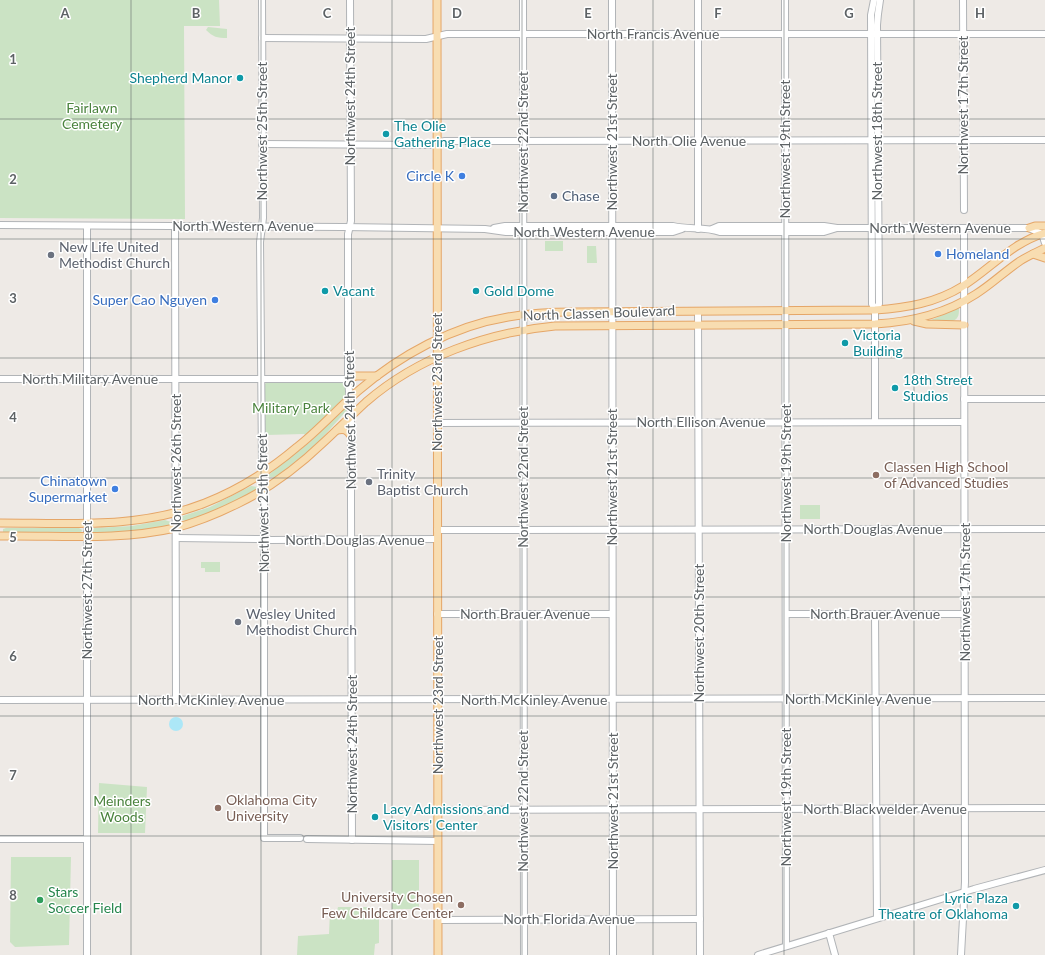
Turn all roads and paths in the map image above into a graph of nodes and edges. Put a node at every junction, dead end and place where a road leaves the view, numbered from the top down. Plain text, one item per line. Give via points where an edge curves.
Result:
1 (262, 0) edge
2 (350, 0) edge
3 (437, 0) edge
4 (523, 0) edge
5 (612, 0) edge
6 (698, 0) edge
7 (785, 0) edge
8 (872, 0) edge
9 (880, 0) edge
10 (963, 0) edge
11 (523, 34) junction
12 (612, 34) junction
13 (698, 34) junction
14 (785, 34) junction
15 (874, 34) junction
16 (963, 34) junction
17 (1045, 34) edge
18 (437, 36) junction
19 (262, 38) junction
20 (350, 38) junction
21 (1045, 140) edge
22 (523, 141) junction
23 (612, 141) junction
24 (698, 141) junction
25 (786, 141) junction
26 (874, 141) junction
27 (963, 141) junction
28 (437, 143) junction
29 (262, 144) junction
30 (350, 144) junction
31 (964, 210) dead end
32 (0, 225) edge
33 (87, 226) junction
34 (175, 226) junction
35 (261, 226) junction
36 (1045, 226) edge
37 (349, 227) junction
38 (875, 228) junction
39 (964, 228) junction
40 (1029, 228) junction
41 (437, 229) junction
42 (523, 229) junction
43 (612, 229) junction
44 (698, 229) junction
45 (785, 229) junction
46 (1044, 233) edge
47 (1045, 243) edge
48 (1045, 248) edge
49 (1033, 254) junction
50 (1045, 258) edge
51 (871, 262) junction
52 (879, 262) junction
53 (964, 285) junction
54 (964, 302) junction
55 (786, 310) junction
56 (875, 310) junction
57 (698, 311) junction
58 (612, 312) junction
59 (523, 315) junction
60 (912, 321) junction
61 (875, 324) junction
62 (612, 325) junction
63 (698, 325) junction
64 (786, 325) junction
65 (964, 325) junction
66 (523, 330) junction
67 (437, 340) junction
68 (438, 357) junction
69 (377, 376) junction
70 (0, 379) edge
71 (88, 379) junction
72 (175, 379) junction
73 (261, 379) junction
74 (348, 379) junction
75 (349, 398) junction
76 (964, 399) junction
77 (1045, 399) edge
78 (351, 416) junction
79 (699, 422) junction
80 (786, 422) junction
81 (875, 422) junction
82 (964, 422) junction
83 (523, 423) junction
84 (612, 423) junction
85 (437, 424) junction
86 (337, 430) junction
87 (351, 436) junction
88 (262, 473) junction
89 (263, 490) junction
90 (176, 513) junction
91 (0, 523) edge
92 (88, 523) junction
93 (176, 527) junction
94 (786, 529) junction
95 (964, 529) junction
96 (1045, 529) edge
97 (437, 530) junction
98 (523, 530) junction
99 (612, 530) junction
100 (699, 530) junction
101 (0, 536) edge
102 (87, 536) junction
103 (176, 538) junction
104 (264, 539) junction
105 (351, 539) junction
106 (437, 539) junction
107 (438, 614) junction
108 (523, 614) junction
109 (612, 614) junction
110 (786, 614) junction
111 (875, 614) junction
112 (965, 614) junction
113 (1045, 698) edge
114 (612, 699) junction
115 (786, 699) junction
116 (876, 699) junction
117 (965, 699) junction
118 (0, 700) edge
119 (87, 700) junction
120 (176, 700) junction
121 (264, 700) junction
122 (351, 700) junction
123 (437, 700) junction
124 (523, 700) junction
125 (700, 700) junction
126 (965, 808) junction
127 (1045, 808) edge
128 (613, 809) junction
129 (700, 809) junction
130 (786, 809) junction
131 (876, 809) junction
132 (438, 810) junction
133 (524, 810) junction
134 (300, 838) dead end
135 (0, 839) edge
136 (86, 839) junction
137 (307, 839) dead end
138 (352, 840) junction
139 (438, 841) junction
140 (1045, 870) edge
141 (964, 892) junction
142 (877, 918) junction
143 (524, 919) junction
144 (613, 919) junction
145 (700, 919) junction
146 (438, 920) junction
147 (829, 934) junction
148 (786, 946) junction
149 (87, 955) edge
150 (438, 955) edge
151 (524, 955) edge
152 (613, 955) edge
153 (700, 955) edge
154 (758, 955) edge
155 (835, 955) edge
156 (961, 955) edge

1 - 19 street, Northwest 25th Street
2 - 20 street, Northwest 24th Street
3 - 18 main road, Northwest 23rd Street
4 - 11 street, Northwest 22nd Street
5 - 12 street, Northwest 21st Street
6 - 13 street
7 - 14 street, Northwest 19th Street
8 - 15 street, Northwest 18th Street
9 - 15 street, Northwest 18th Street
10 - 16 street, Northwest 17th Street
11 - 12 street, North Francis Avenue
11 - 18 street, North Francis Avenue
11 - 22 street, Northwest 22nd Street
12 - 13 street, North Francis Avenue
12 - 23 street, Northwest 21st Street
13 - 14 street, North Francis Avenue
13 - 24 street
14 - 15 street, North Francis Avenue
14 - 25 street, Northwest 19th Street
15 - 16 street, North Francis Avenue
15 - 26 street, Northwest 18th Street
16 - 17 street, North Francis Avenue
16 - 27 street, Northwest 17th Street
18 - 20 street, North Francis Avenue via 426,39
18 - 28 main road, Northwest 23rd Street
19 - 20 street, North Francis Avenue
19 - 29 street, Northwest 25th Street
20 - 30 street, Northwest 24th Street
21 - 27 street, North Olie Avenue
22 - 23 street, North Olie Avenue
22 - 28 street, North Olie Avenue
22 - 42 street, Northwest 22nd Street
23 - 24 street, North Olie Avenue
23 - 43 street, Northwest 21st Street
24 - 25 street, North Olie Avenue
24 - 44 street
25 - 26 street, North Olie Avenue
25 - 45 street, Northwest 19th Street
26 - 27 street, North Olie Avenue
26 - 38 street, Northwest 18th Street
27 - 31 street, Northwest 17th Street
28 - 30 street, North Olie Avenue
28 - 41 main road, Northwest 23rd Street
29 - 30 street, North Olie Avenue
29 - 35 street, Northwest 25th Street
30 - 37 street, Northwest 24th Street
32 - 33 street, North Western Avenue
33 - 34 street, North Western Avenue
33 - 71 street, Northwest 27th Street
34 - 35 street, North Western Avenue
34 - 72 street, Northwest 26th Street
35 - 37 street, North Western Avenue
35 - 73 street, Northwest 25th Street
36 - 40 main road
37 - 41 street, North Western Avenue
37 - 74 street, Northwest 24th Street
38 - 39 street, North Western Avenue
38 - 45 street, North Western Avenue via 837,228 824,232
38 - 51 street, Northwest 18th Street
38 - 52 street, Northwest 18th Street
39 - 40 street, North Western Avenue
39 - 53 street, Northwest 17th Street
40 - 46 street, North Western Avenue
41 - 42 street, North Western Avenue via 485,229 505,226
41 - 67 main road, Northwest 23rd Street
42 - 43 street, North Western Avenue
42 - 59 street, Northwest 22nd Street
43 - 44 street, North Western Avenue via 673,232
43 - 58 street, Northwest 21st Street
44 - 45 street, North Western Avenue via 720,232
45 - 55 street, Northwest 19th Street
46 - 47 street
46 - 53 main road, North Classen Boulevard via 1012,249
48 - 49 main road, North Classen Boulevard
49 - 50 main road
49 - 54 main road, North Classen Boulevard
51 - 52 street
51 - 56 street, Northwest 18th Street via 872,304
52 - 56 street, Northwest 18th Street via 879,304
53 - 54 street, Northwest 17th Street
53 - 56 main road, North Classen Boulevard via 940,298 916,306
54 - 60 main road, North Classen Boulevard
54 - 65 street, Northwest 17th Street
55 - 56 main road, North Classen Boulevard
55 - 57 main road, North Classen Boulevard
55 - 64 street, Northwest 19th Street
56 - 61 street, Northwest 18th Street
57 - 58 main road, North Classen Boulevard
57 - 63 street, Northwest 20th Street
58 - 59 main road, North Classen Boulevard
58 - 62 street, Northwest 21st Street
59 - 66 street, Northwest 22nd Street
59 - 67 main road, North Classen Boulevard via 472,326
60 - 61 main road, North Classen Boulevard
60 - 65 main road
61 - 64 main road, North Classen Boulevard
61 - 81 street, Northwest 18th Street
62 - 63 main road, North Classen Boulevard
62 - 66 main road, North Classen Boulevard via 554,326
62 - 84 street, Northwest 21st Street
63 - 64 main road, North Classen Boulevard
63 - 79 street, Northwest 20th Street
64 - 80 street, Northwest 19th Street
65 - 76 street, Northwest 17th Street
66 - 68 main road, North Classen Boulevard via 481,341
66 - 83 street, Northwest 22nd Street
67 - 68 main road, Northwest 23rd Street
67 - 69 main road, North Classen Boulevard
68 - 78 main road, North Classen Boulevard via 395,380
68 - 85 main road, Northwest 23rd Street
69 - 74 main road via 356,376
69 - 75 main road, North Classen Boulevard
70 - 71 street, North Military Avenue
71 - 72 street, North Military Avenue
71 - 92 street, Northwest 27th Street
72 - 73 street, North Military Avenue
72 - 90 street, Northwest 26th Street
73 - 74 street, North Military Avenue
73 - 88 street, Northwest 25th Street
74 - 75 street, Northwest 24th Street
75 - 78 street, Northwest 24th Street
75 - 88 main road, North Classen Boulevard via 298,447
76 - 77 street
76 - 82 street, Northwest 17th Street
78 - 86 main road, North Classen Boulevard
78 - 87 street, Northwest 24th Street
79 - 80 street, North Ellison Avenue
79 - 84 street, North Ellison Avenue
79 - 100 street, Northwest 20th Street
80 - 81 street, North Ellison Avenue
80 - 94 street, Northwest 19th Street
81 - 82 street, North Ellison Avenue
82 - 95 street, Northwest 17th Street
83 - 84 street, North Ellison Avenue
83 - 85 street, North Ellison Avenue
83 - 98 street, Northwest 22nd Street
84 - 99 street, Northwest 21st Street
85 - 97 main road, Northwest 23rd Street
86 - 87 main road via 348,431
86 - 89 main road, North Classen Boulevard via 300,463
87 - 105 street, Northwest 24th Street
88 - 89 street, Northwest 25th Street
88 - 90 main road, North Classen Boulevard via 206,503
89 - 93 main road, North Classen Boulevard via 226,510
89 - 104 street, Northwest 25th Street
90 - 92 main road, North Classen Boulevard via 138,520
90 - 93 street, Northwest 26th Street
91 - 92 main road, North Classen Boulevard
92 - 102 street, Northwest 27th Street
93 - 102 main road, North Classen Boulevard via 131,535
93 - 103 street, Northwest 26th Street
94 - 95 street, North Douglas Avenue
94 - 100 street, North Douglas Avenue
94 - 110 street, Northwest 19th Street
95 - 96 street, North Douglas Avenue
95 - 112 street, Northwest 17th Street
97 - 98 street, North Douglas Avenue
97 - 106 main road, Northwest 23rd Street
98 - 99 street, North Douglas Avenue
98 - 108 street, Northwest 22nd Street
99 - 100 street, North Douglas Avenue
99 - 109 street, Northwest 21st Street
100 - 125 street, Northwest 20th Street
101 - 102 main road, North Classen Boulevard
102 - 119 street, Northwest 27th Street
103 - 104 street, North Douglas Avenue
103 - 120 street, Northwest 26th Street
104 - 105 street, North Douglas Avenue
104 - 121 street, Northwest 25th Street
105 - 106 street, North Douglas Avenue
105 - 122 street, Northwest 24th Street
106 - 107 main road, Northwest 23rd Street
107 - 108 street, North Brauer Avenue
107 - 123 main road, Northwest 23rd Street
108 - 109 street, North Brauer Avenue
108 - 124 street, Northwest 22nd Street
109 - 114 street, Northwest 21st Street
110 - 111 street, North Brauer Avenue
110 - 115 street, Northwest 19th Street
111 - 112 street, North Brauer Avenue
111 - 116 street
112 - 117 street, Northwest 17th Street
113 - 117 street, North McKinley Avenue
114 - 124 street, North McKinley Avenue
114 - 125 street, North McKinley Avenue
114 - 128 street, Northwest 21st Street
115 - 116 street, North McKinley Avenue
115 - 125 street, North McKinley Avenue
115 - 130 street, Northwest 19th Street
116 - 117 street, North McKinley Avenue
116 - 131 street
117 - 126 street, Northwest 17th Street
118 - 119 street, North McKinley Avenue
119 - 120 street, North McKinley Avenue
119 - 136 street, Northwest 27th Street
120 - 121 street, North McKinley Avenue
121 - 122 street, North McKinley Avenue
121 - 134 street, Northwest 25th Street via 264,838
122 - 123 street, North McKinley Avenue
122 - 138 street, Northwest 24th Street
123 - 124 street, North McKinley Avenue
123 - 132 main road, Northwest 23rd Street
124 - 133 street, Northwest 22nd Street
125 - 129 street, Northwest 20th Street
126 - 127 street, North Blackwelder Avenue
126 - 131 street, North Blackwelder Avenue
126 - 141 street, Northwest 17th Street
128 - 129 street, North Blackwelder Avenue
128 - 133 street, North Blackwelder Avenue
128 - 144 street, Northwest 21st Street
129 - 130 street, North Blackwelder Avenue
129 - 145 street, Northwest 20th Street
130 - 131 street, North Blackwelder Avenue
130 - 148 street, Northwest 19th Street
131 - 142 street
132 - 133 street, North Blackwelder Avenue
132 - 139 main road, Northwest 23rd Street
133 - 143 street, Northwest 22nd Street
135 - 136 street
136 - 149 street, Northwest 27th Street
137 - 138 street
138 - 139 street
139 - 146 main road, Northwest 23rd Street
140 - 141 street
141 - 142 street
141 - 156 street, Northwest 17th Street
142 - 147 street
143 - 144 street, North Florida Avenue
143 - 146 street, North Florida Avenue
143 - 151 street, Northwest 22nd Street
144 - 145 street, North Florida Avenue
144 - 152 street, Northwest 21st Street
145 - 153 street, Northwest 20th Street
146 - 150 main road, Northwest 23rd Street
147 - 148 street
147 - 155 street
148 - 154 street

